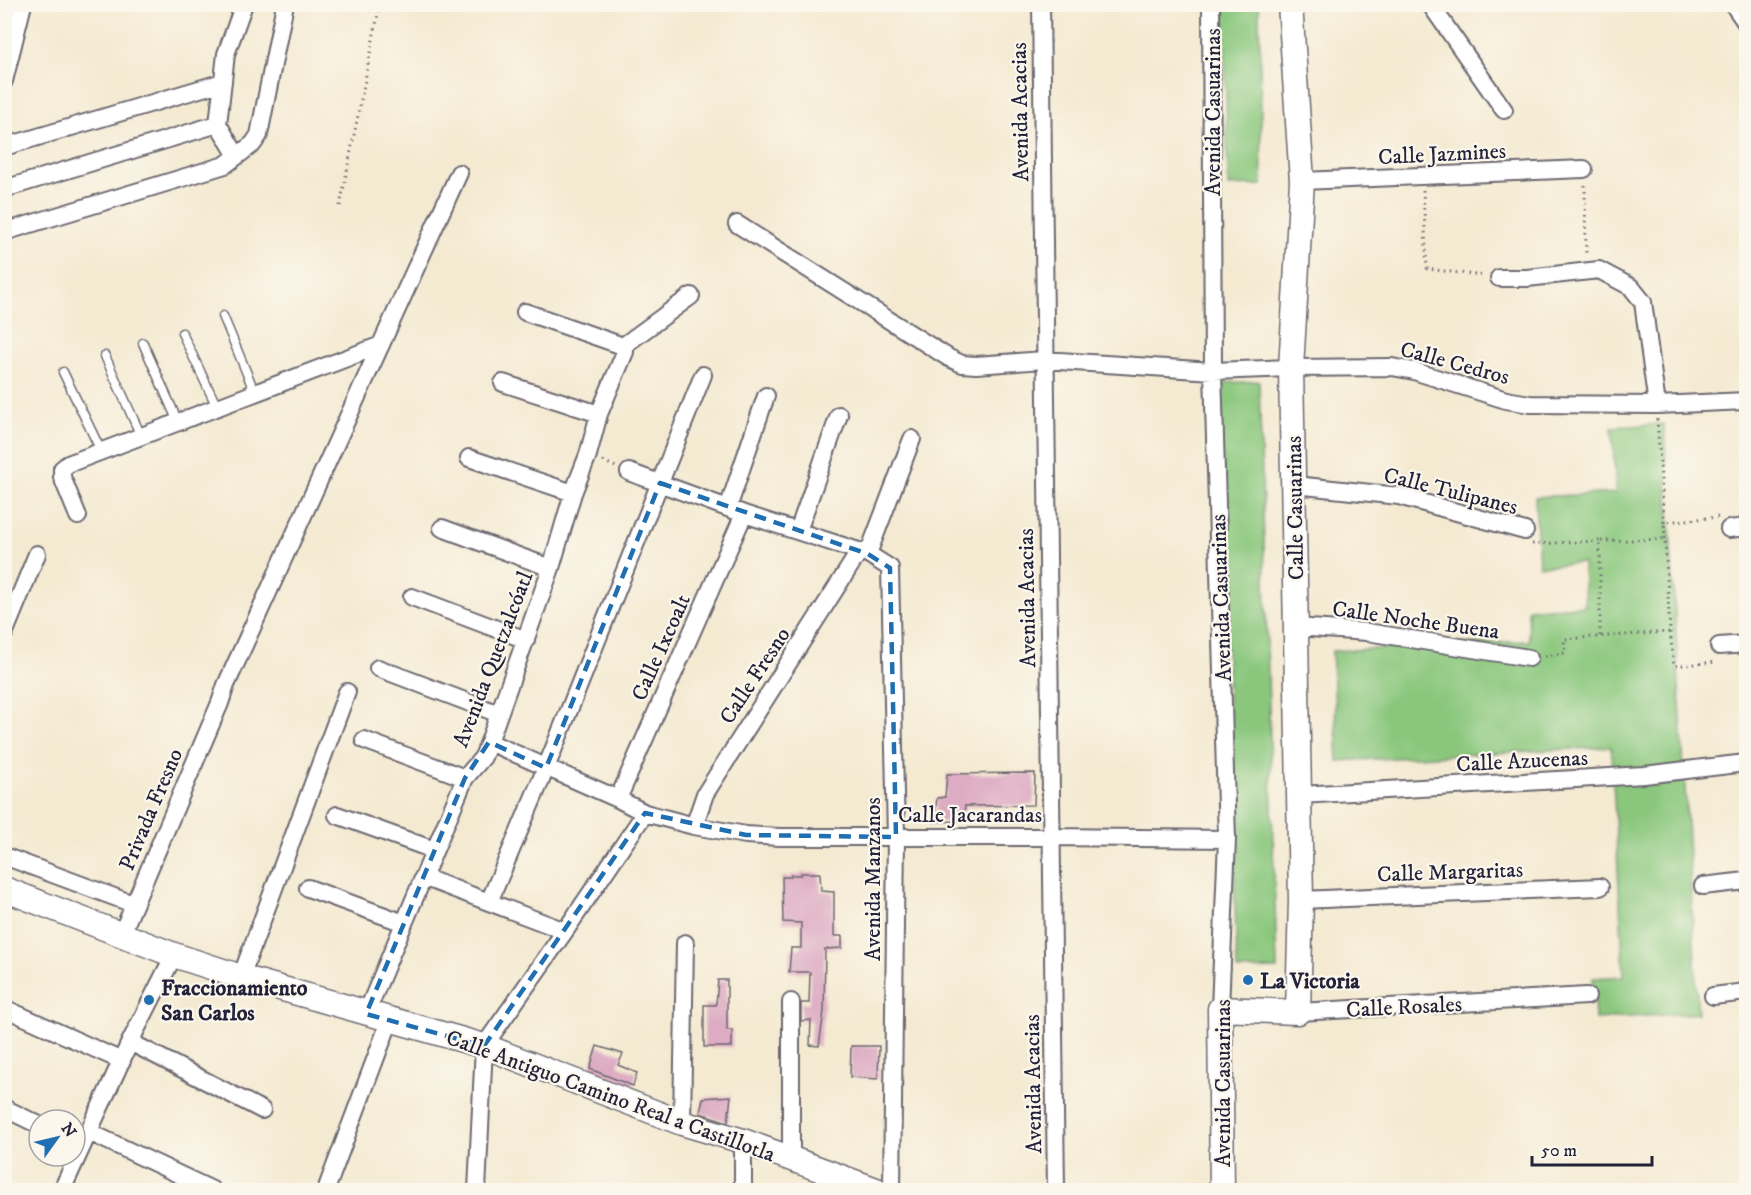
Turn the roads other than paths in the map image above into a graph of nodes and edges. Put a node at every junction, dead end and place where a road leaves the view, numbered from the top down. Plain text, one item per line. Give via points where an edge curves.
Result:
1 (23, 4) edge
2 (244, 4) edge
3 (285, 4) edge
4 (1041, 4) edge
5 (1211, 4) edge
6 (1290, 4) edge
7 (1430, 4) edge
8 (1733, 4) edge
9 (1746, 24) edge
10 (4, 81) edge
11 (223, 82) junction
12 (1504, 110) dead end
13 (218, 124) junction
14 (4, 147) edge
15 (237, 156) junction
16 (1584, 169) road end
17 (459, 172) dead end
18 (1302, 181) junction
19 (4, 189) edge
20 (737, 224) dead end
21 (4, 232) edge
22 (1499, 278) road end
23 (692, 296) dead end
24 (525, 312) dead end
25 (223, 316) dead end
26 (182, 333) dead end
27 (142, 342) dead end
28 (381, 345) junction
29 (623, 346) junction
30 (105, 356) dead end
31 (1044, 360) junction
32 (1291, 368) junction
33 (1213, 371) junction
34 (63, 372) dead end
35 (703, 375) dead end
36 (503, 383) dead end
37 (255, 393) junction
38 (766, 396) dead end
39 (1746, 401) edge
40 (1657, 405) junction
41 (217, 407) junction
42 (599, 414) junction
43 (839, 415) dead end
44 (178, 422) junction
45 (141, 436) junction
46 (912, 439) dead end
47 (101, 452) junction
48 (469, 458) dead end
49 (629, 472) road end
50 (660, 483) junction
51 (1295, 485) junction
52 (573, 493) junction
53 (728, 508) junction
54 (744, 514) junction
55 (78, 516) dead end
56 (1746, 527) edge
57 (442, 528) dead end
58 (1729, 529) road end
59 (798, 531) junction
60 (1525, 531) road end
61 (863, 553) junction
62 (37, 554) dead end
63 (551, 568) junction
64 (412, 597) dead end
65 (1296, 627) junction
66 (4, 634) edge
67 (526, 640) junction
68 (1746, 644) edge
69 (1719, 646) road end
70 (1529, 658) road end
71 (378, 668) dead end
72 (347, 692) dead end
73 (499, 714) junction
74 (364, 740) dead end
75 (489, 742) junction
76 (1746, 763) edge
77 (546, 768) junction
78 (465, 778) junction
79 (1300, 795) junction
80 (618, 799) junction
81 (645, 813) junction
82 (337, 815) dead end
83 (694, 826) junction
84 (896, 837) junction
85 (1052, 837) junction
86 (1227, 839) junction
87 (434, 850) junction
88 (4, 856) edge
89 (423, 877) junction
90 (1746, 881) edge
91 (1703, 886) dead end
92 (1600, 887) dead end
93 (308, 888) dead end
94 (6, 894) edge
95 (1301, 900) junction
96 (489, 902) junction
97 (133, 904) junction
98 (404, 923) junction
99 (565, 931) junction
100 (122, 933) junction
101 (685, 943) dead end
102 (174, 955) junction
103 (241, 977) junction
104 (1746, 992) edge
105 (1587, 996) dead end
106 (1713, 996) dead end
107 (791, 1002) dead end
108 (4, 1008) edge
109 (1220, 1009) junction
110 (1298, 1012) junction
111 (366, 1014) junction
112 (390, 1020) junction
113 (130, 1042) junction
114 (484, 1046) junction
115 (122, 1061) junction
116 (4, 1108) edge
117 (262, 1110) dead end
118 (27, 1119) edge
119 (682, 1123) junction
120 (87, 1130) edge
121 (743, 1141) junction
122 (87, 1142) edge
123 (791, 1159) junction
124 (71, 1168) edge
125 (62, 1191) edge
126 (212, 1191) edge
127 (326, 1191) edge
128 (477, 1191) edge
129 (743, 1191) edge
130 (876, 1191) edge
131 (892, 1191) edge
132 (1056, 1191) edge
133 (1222, 1191) edge

1 - 10 street
2 - 11 street via 226,54
3 - 15 street via 260,135
4 - 31 street, Avenida Acacias
5 - 33 street, Avenida Casuarinas
6 - 18 street, Calle Casuarinas
7 - 12 street
8 - 9 street
11 - 13 street
11 - 14 street
13 - 15 street
13 - 19 street
15 - 21 street via 225,165
16 - 18 street, Calle Jazmines
17 - 28 street, Privada Fresno
18 - 32 street, Calle Casuarinas
20 - 31 street, Calle Cedros via 962,364
22 - 40 street via 1599,270 1630,287 1643,303
23 - 29 street
24 - 29 street
25 - 37 lane
26 - 41 lane
27 - 44 lane
28 - 37 street
28 - 97 street, Privada Fresno via 226,685
29 - 42 street, Avenida Quetzalcóatl via 625,352
30 - 45 lane
31 - 33 street, Calle Cedros
31 - 85 street, Avenida Acacias
32 - 33 street, Calle Cedros
32 - 40 street, Calle Cedros via 1392,367 1530,404
32 - 51 street, Calle Casuarinas
33 - 86 street, Avenida Casuarinas
34 - 47 lane
35 - 50 street
36 - 42 street
37 - 41 street
38 - 53 street
39 - 40 street, Calle Cedros
41 - 44 street
42 - 52 street, Avenida Quetzalcóatl
43 - 59 street
44 - 45 street
45 - 47 street
46 - 61 street, Calle Fresno
47 - 55 street via 62,469
48 - 52 street
49 - 50 street
50 - 53 street
50 - 77 street
51 - 60 street, Calle Tulipanes via 1399,496
51 - 65 street, Calle Casuarinas
52 - 63 street, Avenida Quetzalcóatl
53 - 54 street
54 - 59 street
54 - 80 street, Calle Ixcoalt
56 - 58 street
57 - 63 street
59 - 61 street
61 - 83 street, Calle Fresno via 705,794
61 - 84 street, Avenida Manzanos via 890,568
62 - 66 street
63 - 67 street, Avenida Quetzalcóatl
64 - 67 street
65 - 70 street, Calle Noche Buena via 1367,632
65 - 79 street, Calle Casuarinas
67 - 73 street, Avenida Quetzalcóatl
68 - 69 street
71 - 73 street
72 - 103 street
73 - 75 street, Avenida Quetzalcóatl
74 - 78 street
75 - 77 street, Calle Jacarandas
75 - 78 street, Avenida Quetzalcóatl via 483,757
76 - 79 street, Calle Azucenas via 1644,775
77 - 80 street, Calle Jacarandas
77 - 96 street
78 - 87 street, Avenida Quetzalcóatl
79 - 95 street, Calle Casuarinas
80 - 81 street, Calle Jacarandas
81 - 83 street, Calle Jacarandas
81 - 99 street
82 - 87 street
83 - 84 street, Calle Jacarandas via 746,835
84 - 85 street, Calle Jacarandas
84 - 131 street, Avenida Manzanos
85 - 86 street, Calle Jacarandas
85 - 132 street, Avenida Acacias
86 - 109 street, Avenida Casuarinas
87 - 89 street, Avenida Quetzalcóatl
88 - 97 street
89 - 96 street
89 - 98 street, Avenida Quetzalcóatl
90 - 91 street
92 - 95 street, Calle Margaritas
93 - 98 street
94 - 100 street, Calle Antiguo Camino Real a Castillotla
95 - 110 street, Calle Casuarinas
96 - 99 street
97 - 100 street, Privada Fresno
98 - 111 street, Avenida Quetzalcóatl
99 - 114 street
100 - 102 street, Calle Antiguo Camino Real a Castillotla
101 - 119 street
102 - 103 street, Calle Antiguo Camino Real a Castillotla
102 - 113 street
103 - 111 street, Calle Antiguo Camino Real a Castillotla
104 - 106 street
105 - 110 street, Calle Rosales
107 - 123 street
108 - 115 street
109 - 110 street, Calle Rosales
109 - 133 street, Avenida Casuarinas
111 - 112 street, Calle Antiguo Camino Real a Castillotla
112 - 114 street, Calle Antiguo Camino Real a Castillotla
112 - 127 street
113 - 115 street
113 - 117 street
114 - 119 street, Calle Antiguo Camino Real a Castillotla
114 - 128 street
115 - 120 street
116 - 118 street
119 - 121 street, Calle Antiguo Camino Real a Castillotla
121 - 123 street, Calle Antiguo Camino Real a Castillotla
121 - 129 street
122 - 126 street
123 - 130 street, Calle Antiguo Camino Real a Castillotla
124 - 125 street

